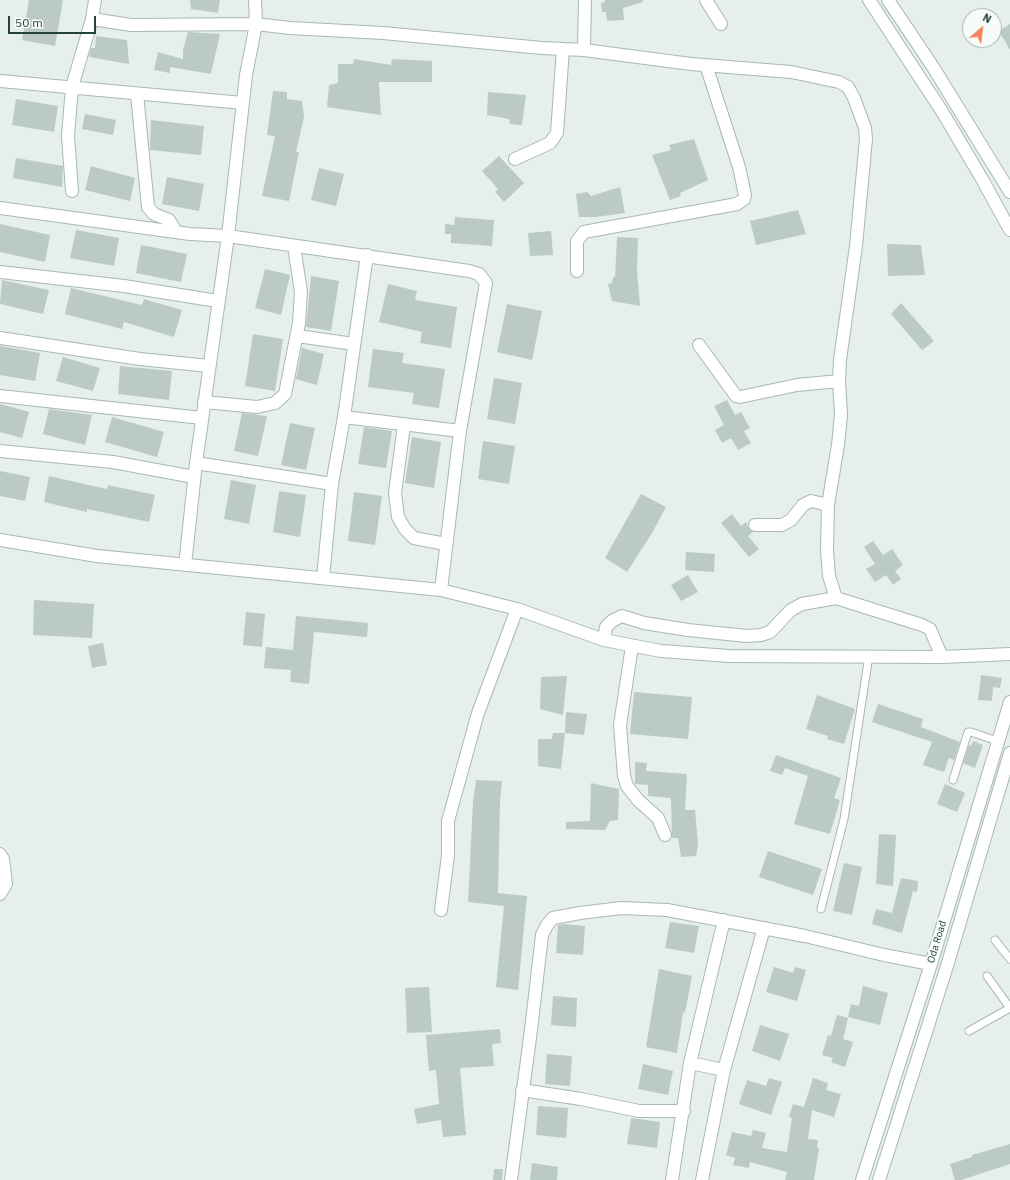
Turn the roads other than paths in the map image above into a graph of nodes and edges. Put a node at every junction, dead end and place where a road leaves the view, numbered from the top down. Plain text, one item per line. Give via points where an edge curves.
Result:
1 (95, 0) edge
2 (255, 0) edge
3 (585, 0) edge
4 (706, 0) edge
5 (869, 0) edge
6 (888, 0) edge
7 (92, 19) junction
8 (256, 24) junction
9 (721, 24) dead end
10 (563, 49) junction
11 (584, 50) junction
12 (706, 65) junction
13 (0, 80) edge
14 (72, 88) junction
15 (137, 94) junction
16 (243, 103) junction
17 (515, 159) dead end
18 (72, 190) dead end
19 (1010, 192) edge
20 (0, 208) edge
21 (1010, 230) edge
22 (176, 232) junction
23 (228, 236) junction
24 (294, 246) junction
25 (368, 255) junction
26 (577, 271) dead end
27 (0, 272) edge
28 (217, 301) junction
29 (297, 336) junction
30 (0, 338) edge
31 (354, 344) junction
32 (699, 344) dead end
33 (209, 366) junction
34 (839, 381) junction
35 (0, 396) edge
36 (204, 402) junction
37 (344, 417) junction
38 (202, 418) junction
39 (404, 424) junction
40 (460, 432) junction
41 (0, 451) edge
42 (196, 463) junction
43 (194, 477) junction
44 (332, 484) junction
45 (828, 505) junction
46 (755, 525) dead end
47 (0, 540) edge
48 (446, 544) junction
49 (185, 565) junction
50 (323, 578) junction
51 (441, 590) junction
52 (836, 598) junction
53 (516, 609) junction
54 (604, 640) junction
55 (632, 646) junction
56 (1010, 654) edge
57 (869, 655) junction
58 (942, 657) junction
59 (1010, 702) edge
60 (997, 741) junction
61 (1010, 753) edge
62 (953, 780) dead end
63 (665, 835) dead end
64 (0, 854) edge
65 (0, 894) edge
66 (821, 909) dead end
67 (441, 910) dead end
68 (724, 920) junction
69 (764, 928) junction
70 (995, 940) dead end
71 (1010, 960) edge
72 (931, 964) junction
73 (987, 976) dead end
74 (1010, 1008) edge
75 (968, 1031) dead end
76 (690, 1063) junction
77 (724, 1070) junction
78 (522, 1090) junction
79 (684, 1110) junction
80 (511, 1180) edge
81 (672, 1180) edge
82 (702, 1180) edge
83 (862, 1180) edge
84 (879, 1180) edge

1 - 7 street
2 - 8 street
3 - 11 street
4 - 9 street
5 - 21 street via 943,113
6 - 19 street via 933,67
7 - 8 street via 131,25
7 - 14 street
8 - 10 street
8 - 16 street
10 - 11 street
10 - 17 street via 557,133 550,143
11 - 12 street
12 - 26 street via 739,167 744,198 737,204 584,232 577,241
12 - 34 street via 791,72 819,77 839,82 848,88 854,98 865,128 866,139
13 - 14 street
14 - 15 street
14 - 18 street via 68,136
15 - 16 street
15 - 22 street via 148,207 154,214 169,220
16 - 23 street
20 - 22 street
22 - 23 street
23 - 24 street
23 - 28 street
24 - 25 street
24 - 29 street via 301,292
25 - 31 street
25 - 40 street via 469,271 478,274 486,283
27 - 28 street via 124,286
28 - 33 street
29 - 31 street
29 - 36 street via 285,394 275,403 257,407
30 - 33 street via 140,359
31 - 37 street
32 - 34 street via 736,396 797,385
33 - 36 street
34 - 45 street via 838,446
35 - 38 street
36 - 38 street
37 - 39 street
37 - 44 street
38 - 42 street
39 - 40 street
39 - 48 street via 395,493 398,517 414,538
40 - 48 street
41 - 43 street via 113,462
42 - 43 street
42 - 44 street
43 - 49 street
44 - 50 street
45 - 46 street via 811,501 803,505 791,520 782,525
45 - 52 street via 828,570
47 - 49 street via 97,556
48 - 51 street
49 - 50 street
50 - 51 street
51 - 53 street
52 - 54 street via 802,604 791,610 770,632 761,635 688,630 644,623 622,616 606,627
52 - 58 street via 930,629
53 - 54 street
53 - 67 street via 478,713 448,822 448,855
54 - 55 street
55 - 57 street via 729,656
55 - 63 street via 620,725 624,776 627,786 638,800 658,818
56 - 58 street
57 - 58 street
57 - 66 lane via 844,819
59 - 60 street, Oda Road
60 - 62 lane via 968,732
60 - 72 street, Oda Road
61 - 84 street, Oda Road via 947,966
64 - 65 street via 6,884
68 - 69 street
68 - 76 street
68 - 78 street via 667,910 621,908 553,918 542,935
69 - 72 street
69 - 77 street
70 - 71 lane
72 - 83 street, Oda Road
73 - 74 lane
74 - 75 lane
76 - 77 street
76 - 79 street
77 - 82 street
78 - 79 street via 639,1111
78 - 80 street
79 - 81 street

